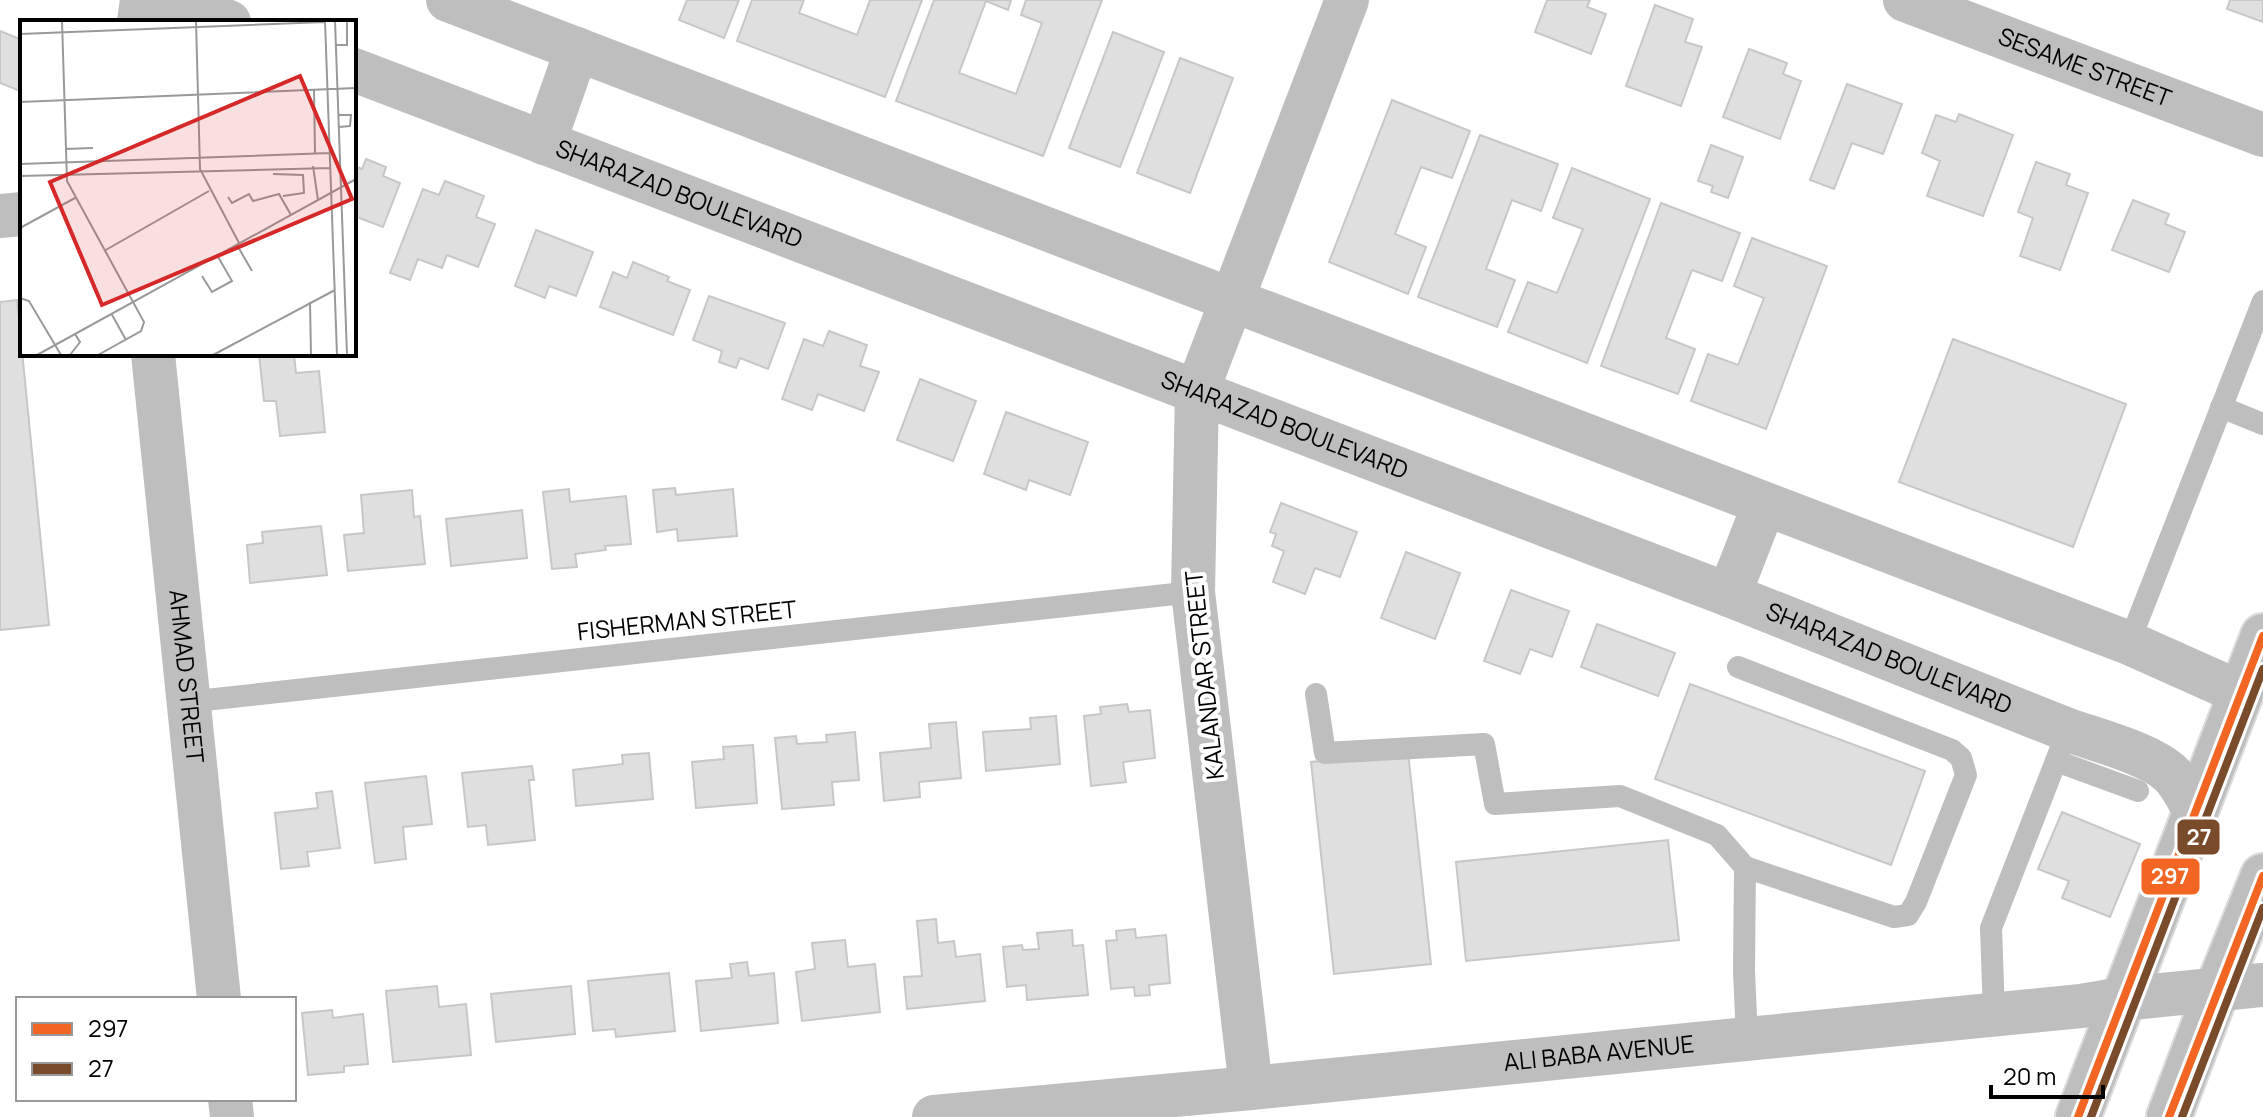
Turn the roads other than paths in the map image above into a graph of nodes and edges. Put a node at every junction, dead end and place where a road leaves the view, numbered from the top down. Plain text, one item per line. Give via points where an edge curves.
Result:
1 (142, 0) edge
2 (171, 0) edge
3 (448, 0) edge
4 (1347, 0) edge
5 (1905, 0) edge
6 (139, 20) edge
7 (224, 20) edge
8 (577, 49) junction
9 (356, 71) edge
10 (2263, 135) edge
11 (544, 143) junction
12 (20, 214) edge
13 (0, 216) edge
14 (1232, 300) junction
15 (2263, 301) edge
16 (153, 356) edge
17 (1197, 391) junction
18 (2221, 407) junction
19 (2263, 424) edge
20 (1764, 505) junction
21 (1193, 592) junction
22 (1729, 595) junction
23 (2263, 636) edge
24 (2129, 643) junction
25 (1738, 667) dead end
26 (1316, 694) dead end
27 (187, 702) junction
28 (2252, 704) edge
29 (2062, 746) junction
30 (2138, 791) dead end
31 (2195, 811) junction
32 (1745, 867) junction
33 (2263, 876) edge
34 (2263, 985) edge
35 (2217, 990) junction
36 (219, 997) edge
37 (2122, 999) junction
38 (1994, 1014) junction
39 (1747, 1038) junction
40 (1238, 1098) edge
41 (1044, 1112) edge
42 (934, 1117) edge
43 (2078, 1117) edge
44 (2169, 1117) edge

1 - 6 street
2 - 7 street
3 - 8 street
4 - 14 street, KALANDAR STREET
5 - 10 street, SESAME STREET
8 - 11 street
8 - 14 street
9 - 11 street, SHARAZAD BOULEVARD
11 - 17 street, SHARAZAD BOULEVARD
12 - 13 street
14 - 17 street, KALANDAR STREET
14 - 20 street
15 - 18 lane
16 - 27 street, AHMAD STREET
17 - 21 street, KALANDAR STREET
17 - 22 street, SHARAZAD BOULEVARD
18 - 19 lane
18 - 24 lane
20 - 22 street
20 - 24 street
21 - 27 lane, FISHERMAN STREET
21 - 40 street, KALANDAR STREET
22 - 29 street, SHARAZAD BOULEVARD
23 - 28 street
24 - 28 street via 2187,667
25 - 32 lane via 1952,750 1966,775 1908,915 1894,917
26 - 32 lane via 1325,753 1484,744 1495,804 1620,796 1717,835
27 - 36 street, AHMAD STREET
28 - 31 street
29 - 30 lane
29 - 31 street, SHARAZAD BOULEVARD via 2125,750 2161,766 2176,779
29 - 38 lane via 1991,928
31 - 37 street
32 - 39 lane
33 - 35 street
34 - 35 street, ALI BABA AVENUE
35 - 37 street, ALI BABA AVENUE
35 - 44 street
37 - 38 street, ALI BABA AVENUE
37 - 43 street
38 - 39 street, ALI BABA AVENUE
39 - 40 street, ALI BABA AVENUE
40 - 41 street, ALI BABA AVENUE
41 - 42 street, ALI BABA AVENUE

